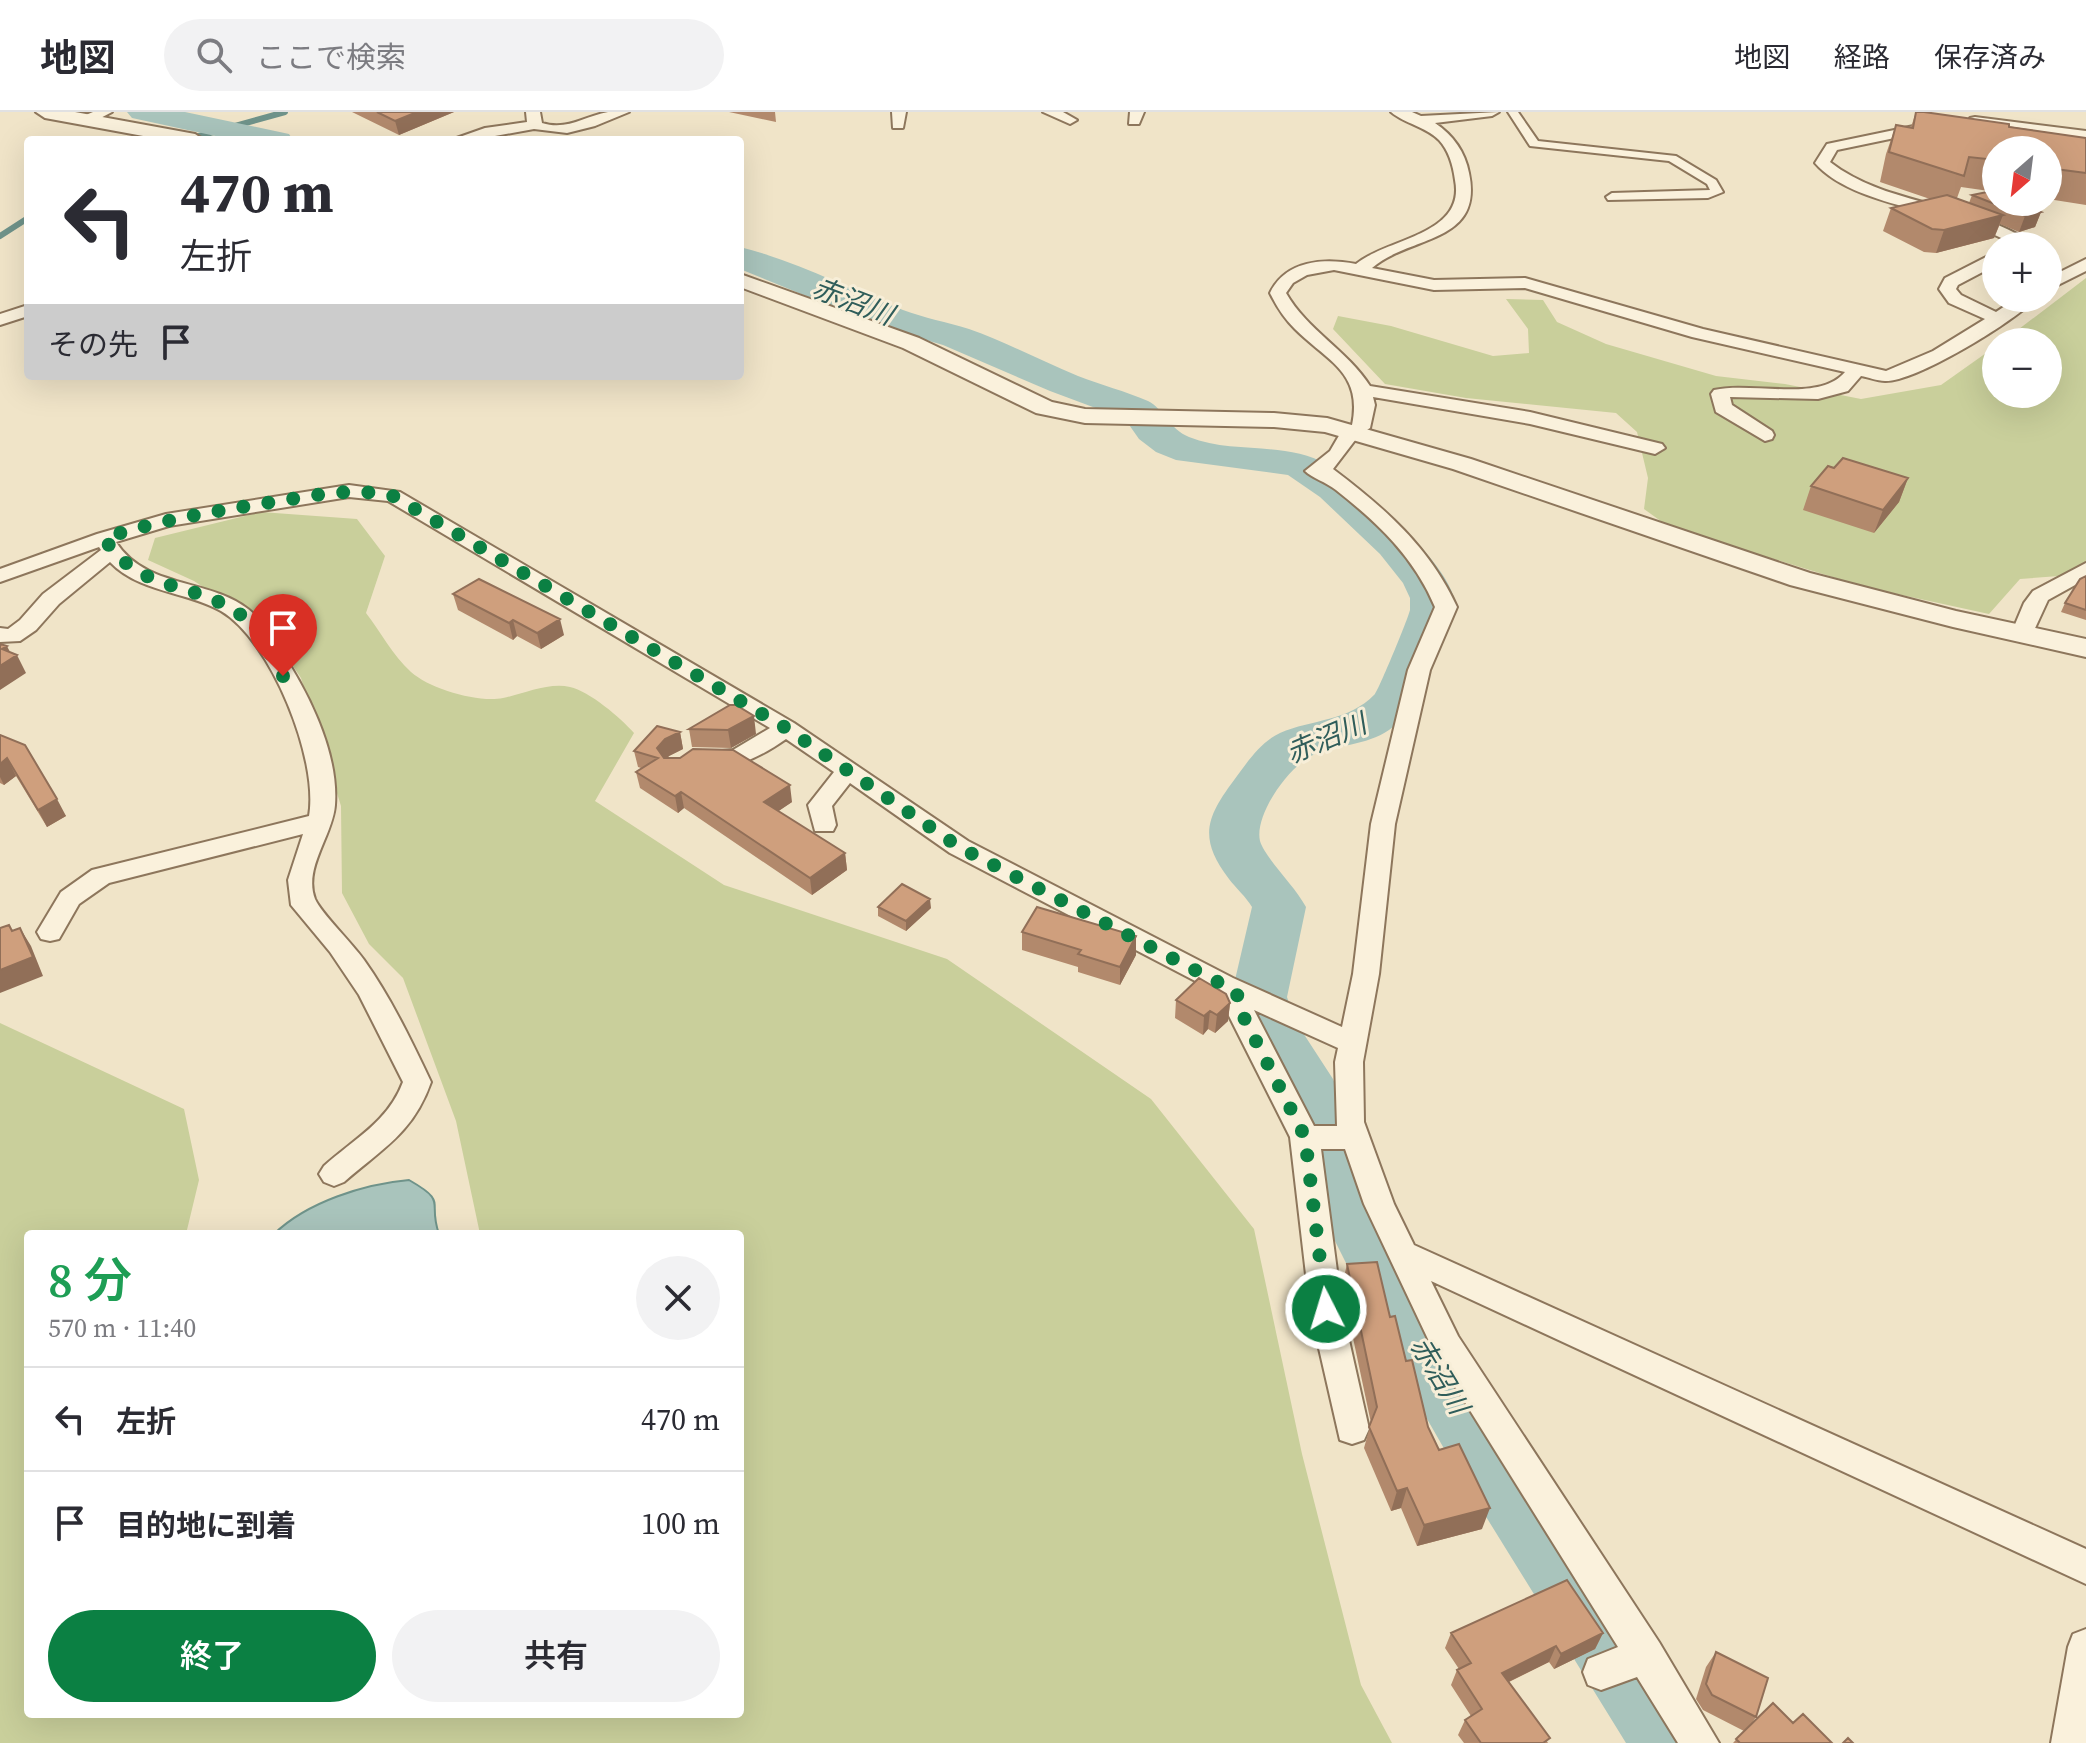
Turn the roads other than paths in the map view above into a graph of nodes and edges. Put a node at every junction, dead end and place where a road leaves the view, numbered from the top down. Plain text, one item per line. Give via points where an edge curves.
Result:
1 (45, 112) edge
2 (622, 112) edge
3 (1050, 112) edge
4 (1398, 112) edge
5 (1492, 112) edge
6 (1513, 112) edge
7 (96, 116) edge
8 (534, 118) edge
9 (1070, 120) dead end
10 (1421, 120) junction
11 (2086, 135) edge
12 (178, 136) edge
13 (472, 136) edge
14 (1612, 197) dead end
15 (2002, 232) edge
16 (2086, 264) edge
17 (1982, 265) edge
18 (1359, 270) junction
19 (2062, 277) edge
20 (744, 281) edge
21 (24, 311) edge
22 (2006, 312) edge
23 (1996, 318) junction
24 (0, 320) edge
25 (1855, 371) junction
26 (1363, 390) junction
27 (1351, 431) junction
28 (1765, 435) dead end
29 (1655, 448) dead end
30 (108, 545) junction
31 (2086, 569) edge
32 (0, 576) edge
33 (2022, 634) junction
34 (0, 635) edge
35 (2086, 648) edge
36 (786, 728) junction
37 (682, 761) edge
38 (848, 770) junction
39 (319, 822) junction
40 (824, 825) dead end
41 (50, 932) dead end
42 (1239, 993) junction
43 (1352, 1043) junction
44 (1305, 1137) junction
45 (1355, 1138) junction
46 (334, 1174) dead end
47 (1404, 1254) junction
48 (1352, 1429) dead end
49 (2086, 1567) edge
50 (2086, 1647) edge
51 (1646, 1655) junction
52 (1601, 1672) dead end
53 (1700, 1743) edge
54 (2070, 1743) edge

1 - 7 street
2 - 8 street via 562,130 545,129
3 - 9 street
4 - 10 street
5 - 10 street
6 - 14 street via 1534,144 1672,158 1712,182 1717,192
7 - 12 street
8 - 13 street
10 - 18 street via 1435,126 1458,159 1465,191 1462,206 1441,232 1376,256
11 - 15 street via 1955,122 1827,150 1822,163 1853,183
16 - 19 street
17 - 23 street via 1947,289 1963,304
18 - 25 street via 1451,287 1525,283
18 - 26 street via 1317,265 1293,276 1278,293 1288,315 1349,367
20 - 27 street via 911,343 1045,408 1111,418 1300,421
21 - 24 street
22 - 23 street
23 - 25 street via 1905,372 1886,376
25 - 28 street via 1842,387 1818,394 1720,394 1723,408
26 - 27 street via 1367,411 1361,428
26 - 29 street via 1530,418
27 - 33 street via 1800,579
27 - 43 street via 1319,470 1408,544 1433,576 1446,607 1419,670 1383,824 1366,974
30 - 32 street
30 - 34 street via 28,625 12,636
30 - 36 street via 166,520 361,491 393,496
30 - 39 street via 127,567 214,601 252,625 283,676 318,756 324,783
31 - 33 street via 2039,595
33 - 35 street
36 - 37 street via 739,759 690,755
36 - 38 street
38 - 40 street via 820,805
38 - 42 street via 959,847
39 - 41 street via 101,876 70,898
39 - 46 street via 301,878 304,905 357,968 417,1082 400,1121
42 - 43 street
42 - 44 street via 1238,1006
43 - 45 street via 1350,1122
44 - 45 street
44 - 48 street via 1326,1309
45 - 47 street
47 - 49 street
47 - 51 street via 1447,1346
50 - 54 street
51 - 52 street
51 - 53 street

